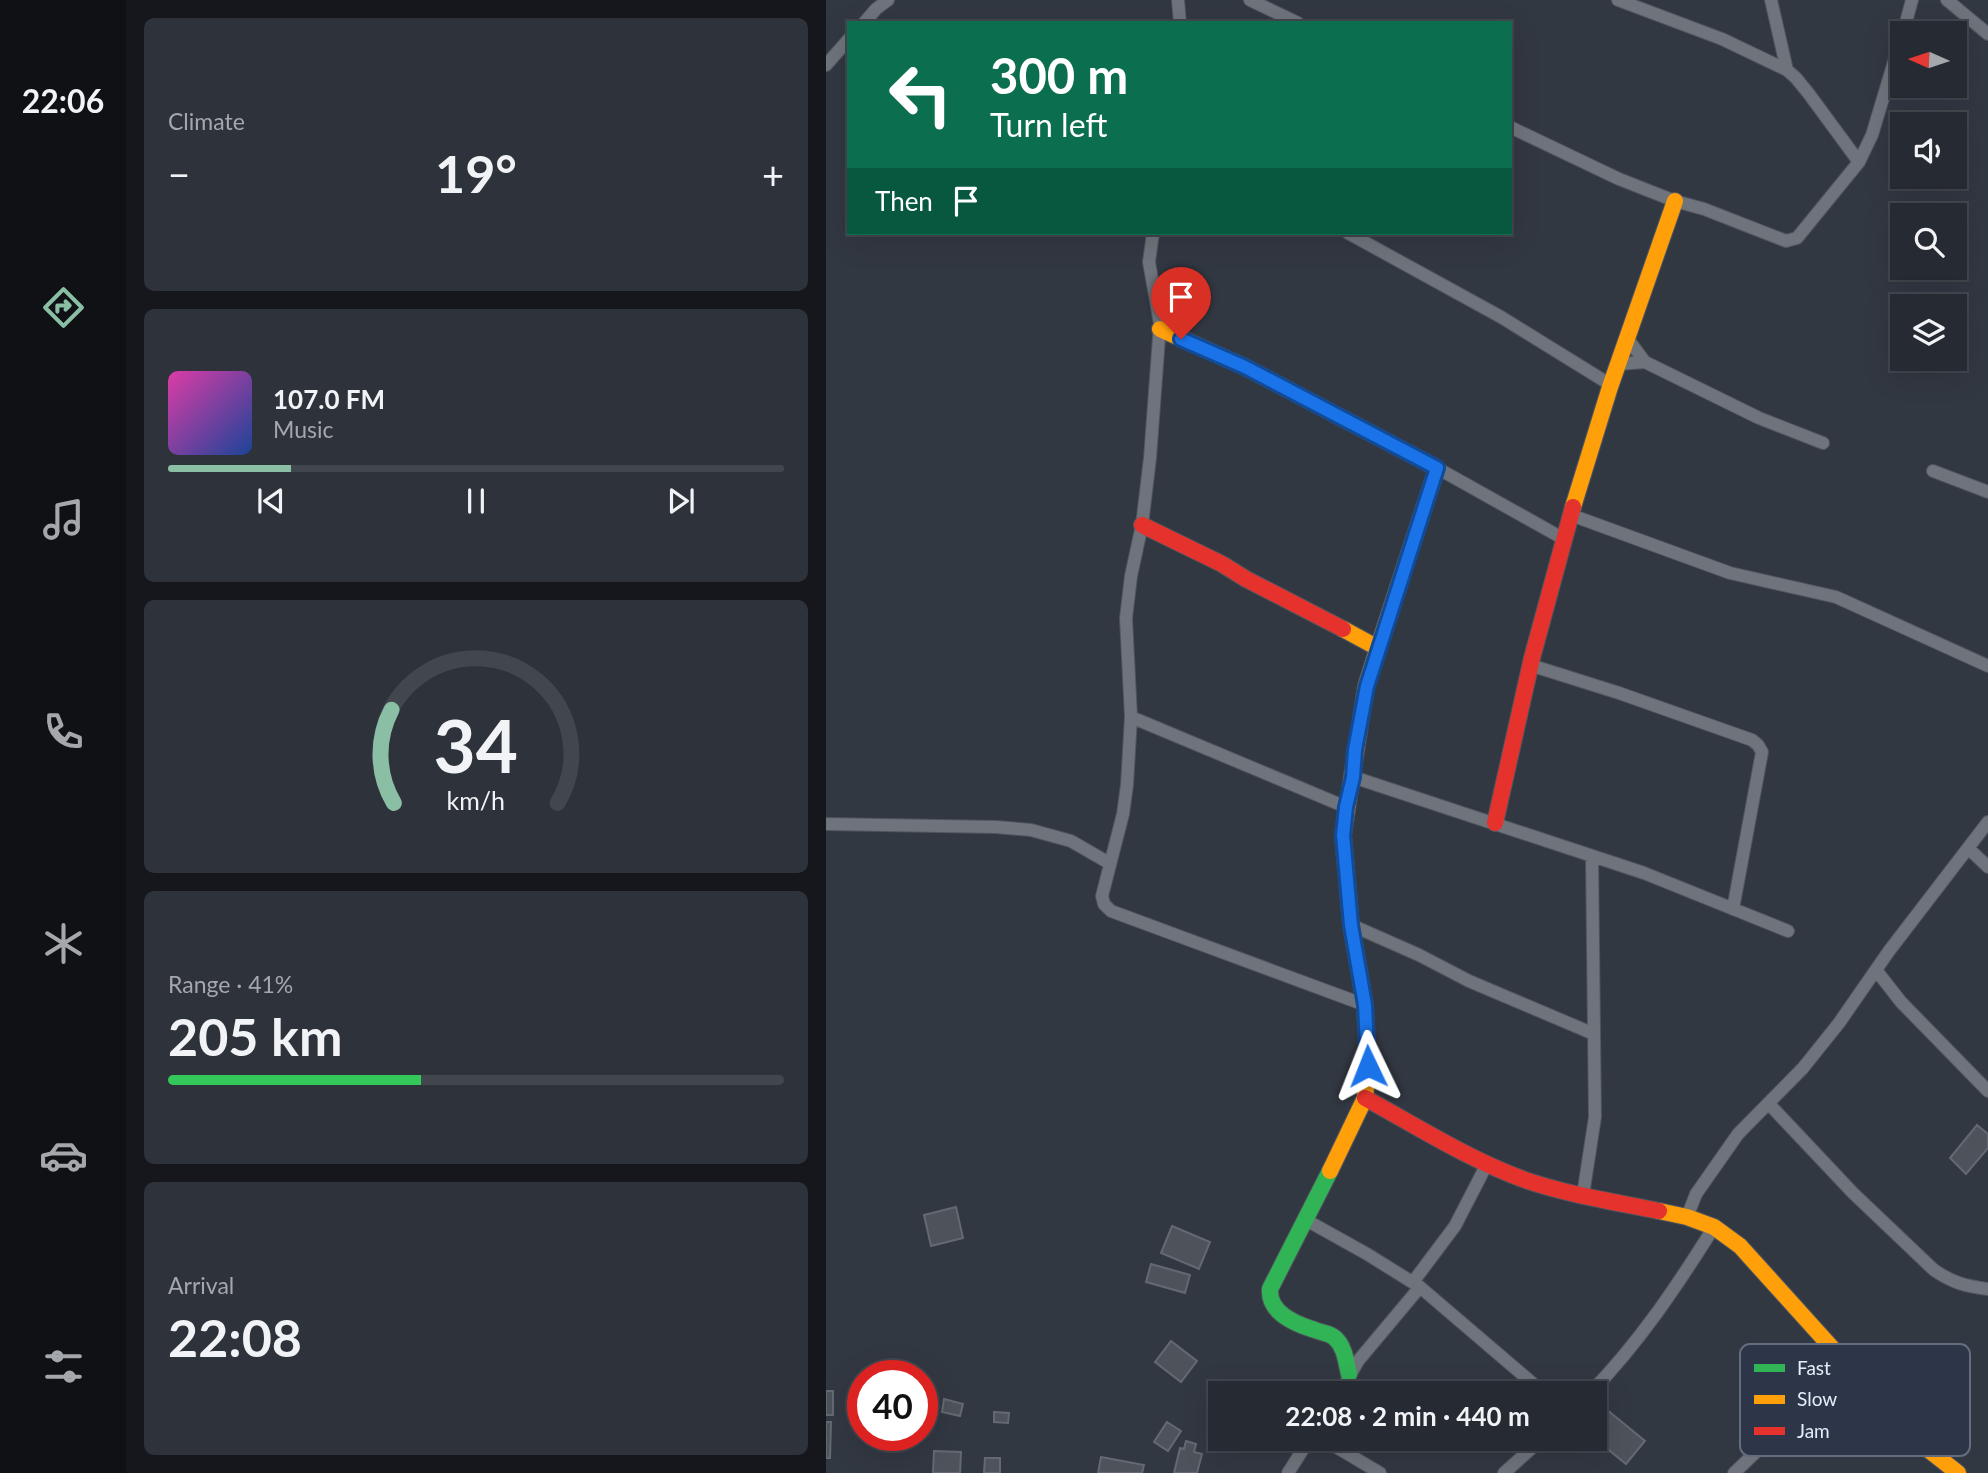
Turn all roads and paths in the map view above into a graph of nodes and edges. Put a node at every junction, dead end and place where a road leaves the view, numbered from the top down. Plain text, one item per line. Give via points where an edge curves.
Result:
1 (888, 0) edge
2 (1178, 0) edge
3 (1250, 0) edge
4 (1618, 0) edge
5 (1771, 0) edge
6 (1912, 0) edge
7 (1947, 0) edge
8 (875, 4) edge
9 (865, 21) edge
10 (1180, 21) edge
11 (1294, 21) edge
12 (1906, 21) edge
13 (1988, 34) edge
14 (847, 42) edge
15 (826, 65) edge
16 (1787, 70) junction
17 (1890, 74) edge
18 (1512, 128) edge
19 (1859, 162) junction
20 (1675, 201) junction
21 (1153, 235) edge
22 (1352, 235) edge
23 (1160, 329) junction
24 (1628, 338) junction
25 (1645, 362) junction
26 (1619, 363) junction
27 (1611, 385) junction
28 (1823, 443) dead end
29 (1437, 468) junction
30 (1933, 471) dead end
31 (1988, 492) edge
32 (1571, 515) junction
33 (1142, 525) junction
34 (1564, 539) junction
35 (1378, 648) junction
36 (1530, 665) junction
37 (1988, 666) edge
38 (1131, 717) junction
39 (1353, 777) junction
40 (1346, 807) junction
41 (1988, 822) edge
42 (1495, 823) junction
43 (826, 824) edge
44 (1968, 848) junction
45 (1592, 857) junction
46 (1109, 863) junction
47 (1988, 867) edge
48 (1733, 909) junction
49 (1351, 925) junction
50 (1788, 931) dead end
51 (1876, 970) junction
52 (1365, 1005) junction
53 (1594, 1034) junction
54 (1988, 1091) edge
55 (1366, 1098) junction
56 (1769, 1104) junction
57 (1487, 1164) junction
58 (1583, 1195) junction
59 (1687, 1217) junction
60 (1306, 1220) junction
61 (1714, 1227) junction
62 (1416, 1285) junction
63 (1988, 1289) edge
64 (1830, 1344) edge
65 (1349, 1374) junction
66 (1346, 1381) edge
67 (1530, 1381) edge
68 (1602, 1381) edge
69 (1302, 1451) edge
70 (1343, 1451) edge
71 (1529, 1451) edge
72 (1752, 1456) edge
73 (1936, 1456) edge
74 (1288, 1473) edge
75 (1380, 1473) edge
76 (1504, 1473) edge
77 (1734, 1473) edge
78 (1958, 1473) edge

1 - 8 street
2 - 10 street
3 - 11 street
4 - 16 street via 1722,38
5 - 16 street
6 - 12 street
7 - 13 street
8 - 9 street
14 - 15 street
16 - 19 street
17 - 19 street
18 - 20 street
19 - 20 street via 1793,240
20 - 24 street
21 - 23 street via 1149,262
22 - 27 street via 1501,317
23 - 29 street via 1245,367
23 - 33 street
24 - 25 street
24 - 26 street
25 - 26 street
25 - 28 street via 1759,418
26 - 27 street
27 - 32 street
29 - 34 street
29 - 35 street
30 - 31 street
32 - 34 street
32 - 37 street via 1730,573 1836,597
33 - 35 street
33 - 38 street via 1126,618
34 - 36 street
35 - 39 street via 1367,686
36 - 42 street
36 - 48 street via 1709,724 1758,745 1762,752
38 - 40 street
38 - 46 street via 1123,814
39 - 40 street
39 - 42 street
40 - 49 street via 1343,835
41 - 44 street
42 - 45 street
43 - 46 street via 1031,831 1071,841
44 - 47 street
44 - 51 street
45 - 48 street
45 - 53 street
46 - 52 street via 1102,896 1111,911
48 - 50 street
49 - 52 street
49 - 53 street
51 - 54 street
51 - 56 street via 1839,1023
52 - 55 street
53 - 58 street via 1595,1117
55 - 57 street
55 - 60 street
56 - 59 street via 1738,1134 1696,1194
56 - 63 street via 1934,1270 1965,1286
57 - 58 street
57 - 62 street via 1455,1226
58 - 59 street
59 - 61 street
60 - 62 street
60 - 65 street via 1268,1296 1284,1315 1338,1340
61 - 64 street via 1740,1246
61 - 68 street via 1661,1308
62 - 65 street
62 - 67 street
65 - 66 street
69 - 74 street
70 - 75 street
71 - 76 street
72 - 77 street
73 - 78 street

